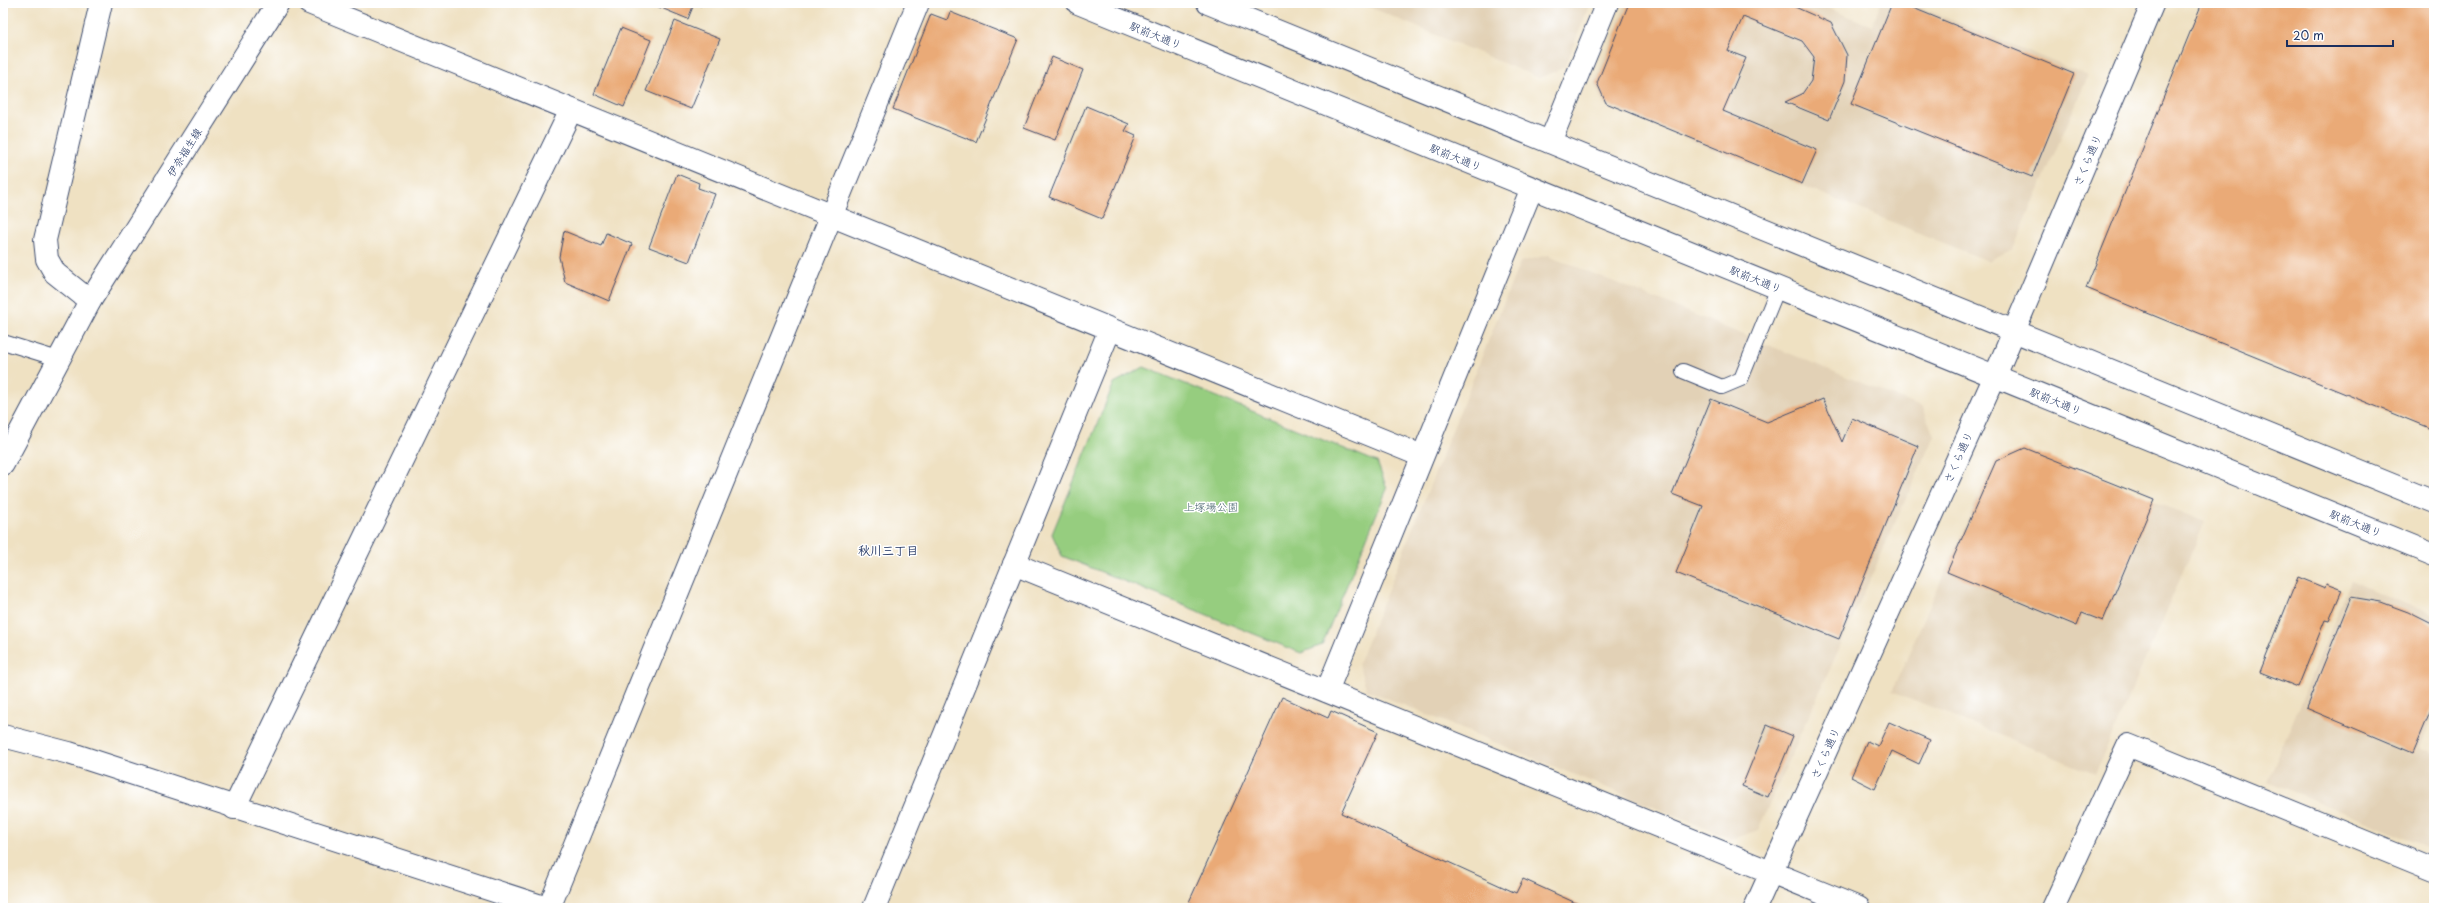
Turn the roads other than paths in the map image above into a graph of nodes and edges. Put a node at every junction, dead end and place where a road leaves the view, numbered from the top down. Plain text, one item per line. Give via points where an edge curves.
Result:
1 (101, 3) edge
2 (278, 3) edge
3 (309, 3) edge
4 (918, 3) edge
5 (1078, 3) edge
6 (1208, 3) edge
7 (1607, 3) edge
8 (2153, 3) edge
9 (571, 110) junction
10 (1550, 142) junction
11 (1532, 188) junction
12 (831, 215) junction
13 (1778, 288) junction
14 (90, 301) junction
15 (1110, 329) junction
16 (2015, 332) junction
17 (3, 342) edge
18 (58, 359) junction
19 (1683, 371) dead end
20 (1995, 376) junction
21 (1422, 456) junction
22 (3, 464) edge
23 (2434, 502) edge
24 (2434, 555) edge
25 (1014, 564) junction
26 (1327, 691) junction
27 (3, 736) edge
28 (234, 808) junction
29 (2434, 870) edge
30 (1771, 872) junction
31 (548, 908) edge
32 (874, 908) edge
33 (1755, 908) edge
34 (1859, 908) edge
35 (2053, 908) edge

1 - 14 street via 45,240 47,259 55,273
2 - 14 street, 伊奈福生線
3 - 9 street
4 - 12 street
5 - 11 street, 駅前大通り
6 - 10 street
7 - 10 street
8 - 16 street, さくら通り
9 - 12 street
9 - 28 street
10 - 16 street
11 - 13 street, 駅前大通り
11 - 21 street
12 - 15 street
12 - 31 street
13 - 19 lane via 1741,379 1722,387
13 - 20 street, 駅前大通り
14 - 18 street, 伊奈福生線
15 - 21 street
15 - 25 street
16 - 20 street, さくら通り
16 - 23 street
17 - 18 lane
18 - 22 street, 伊奈福生線
20 - 24 street, 駅前大通り
20 - 30 street, さくら通り
21 - 26 street
25 - 26 street
25 - 32 street
26 - 30 street
27 - 28 street via 69,753
28 - 31 street
29 - 35 street via 2128,745
30 - 33 street, さくら通り
30 - 34 street

